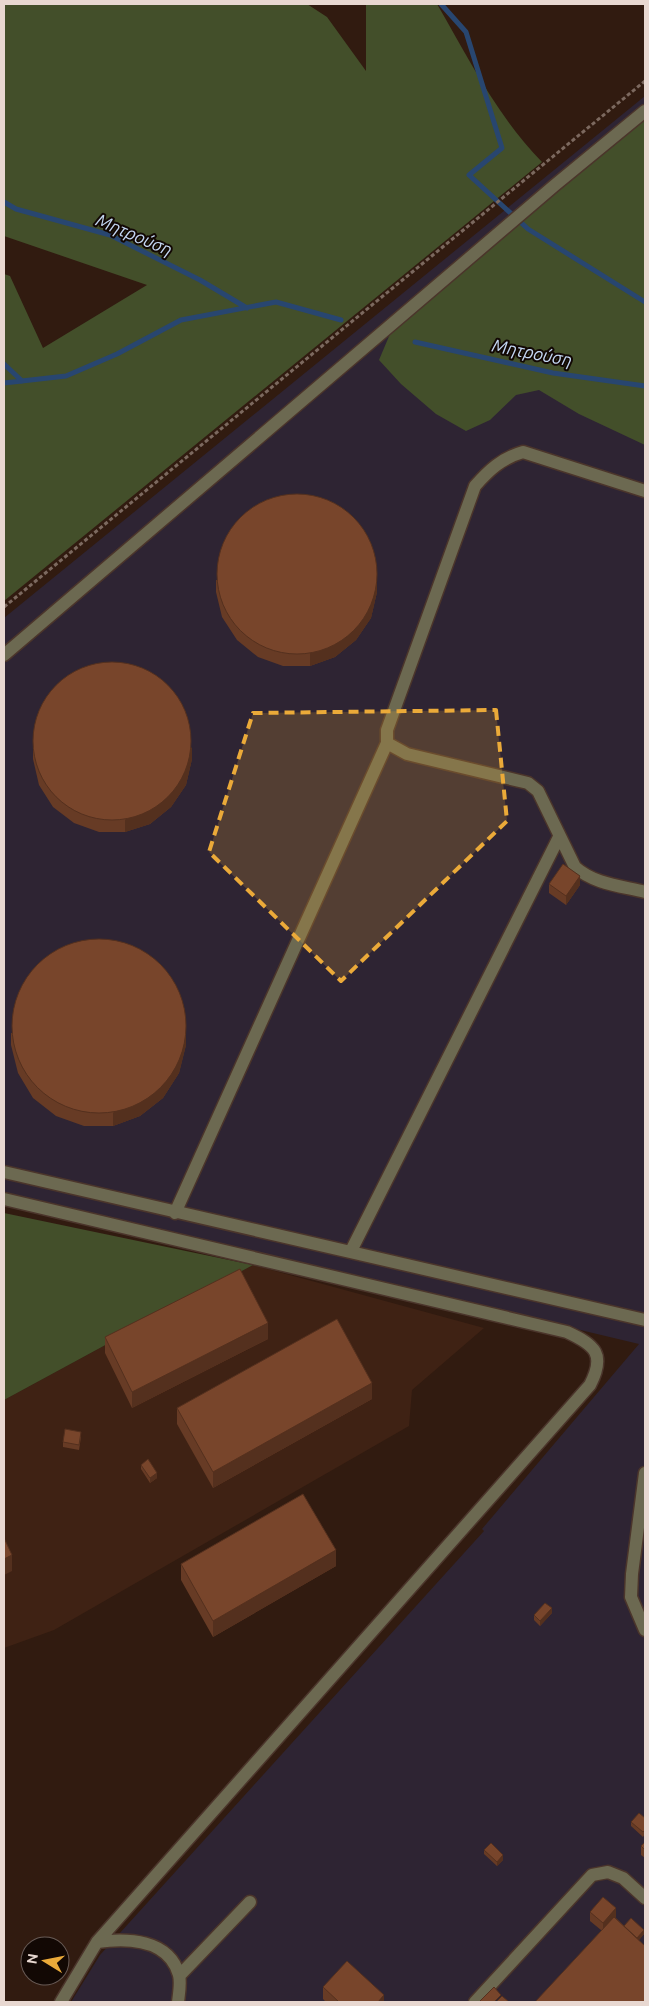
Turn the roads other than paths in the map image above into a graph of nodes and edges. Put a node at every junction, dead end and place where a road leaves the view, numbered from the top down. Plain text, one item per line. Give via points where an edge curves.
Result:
1 (645, 112) edge
2 (645, 491) edge
3 (4, 655) edge
4 (387, 743) junction
5 (559, 837) junction
6 (645, 892) edge
7 (4, 1172) edge
8 (4, 1199) edge
9 (175, 1213) junction
10 (351, 1251) junction
11 (645, 1320) edge
12 (645, 1473) edge
13 (645, 1630) edge
14 (645, 1898) edge
15 (250, 1902) dead end
16 (98, 1942) junction
17 (179, 1976) junction
18 (61, 2002) edge
19 (178, 2002) edge
20 (475, 2002) edge

1 - 3 street
2 - 4 street via 523,452 511,455 492,467 475,486 388,730
4 - 5 street via 407,754 528,783 538,791
4 - 9 street
5 - 6 street via 575,867 584,875
5 - 10 street
7 - 9 street
8 - 16 street via 567,1332 588,1342 597,1353 597,1372 590,1385
9 - 10 street
10 - 11 street
12 - 13 street via 631,1597
14 - 20 street via 623,1878 608,1872 592,1875
15 - 17 street
16 - 17 street via 135,1940 156,1947 171,1958
16 - 18 street
17 - 19 street

